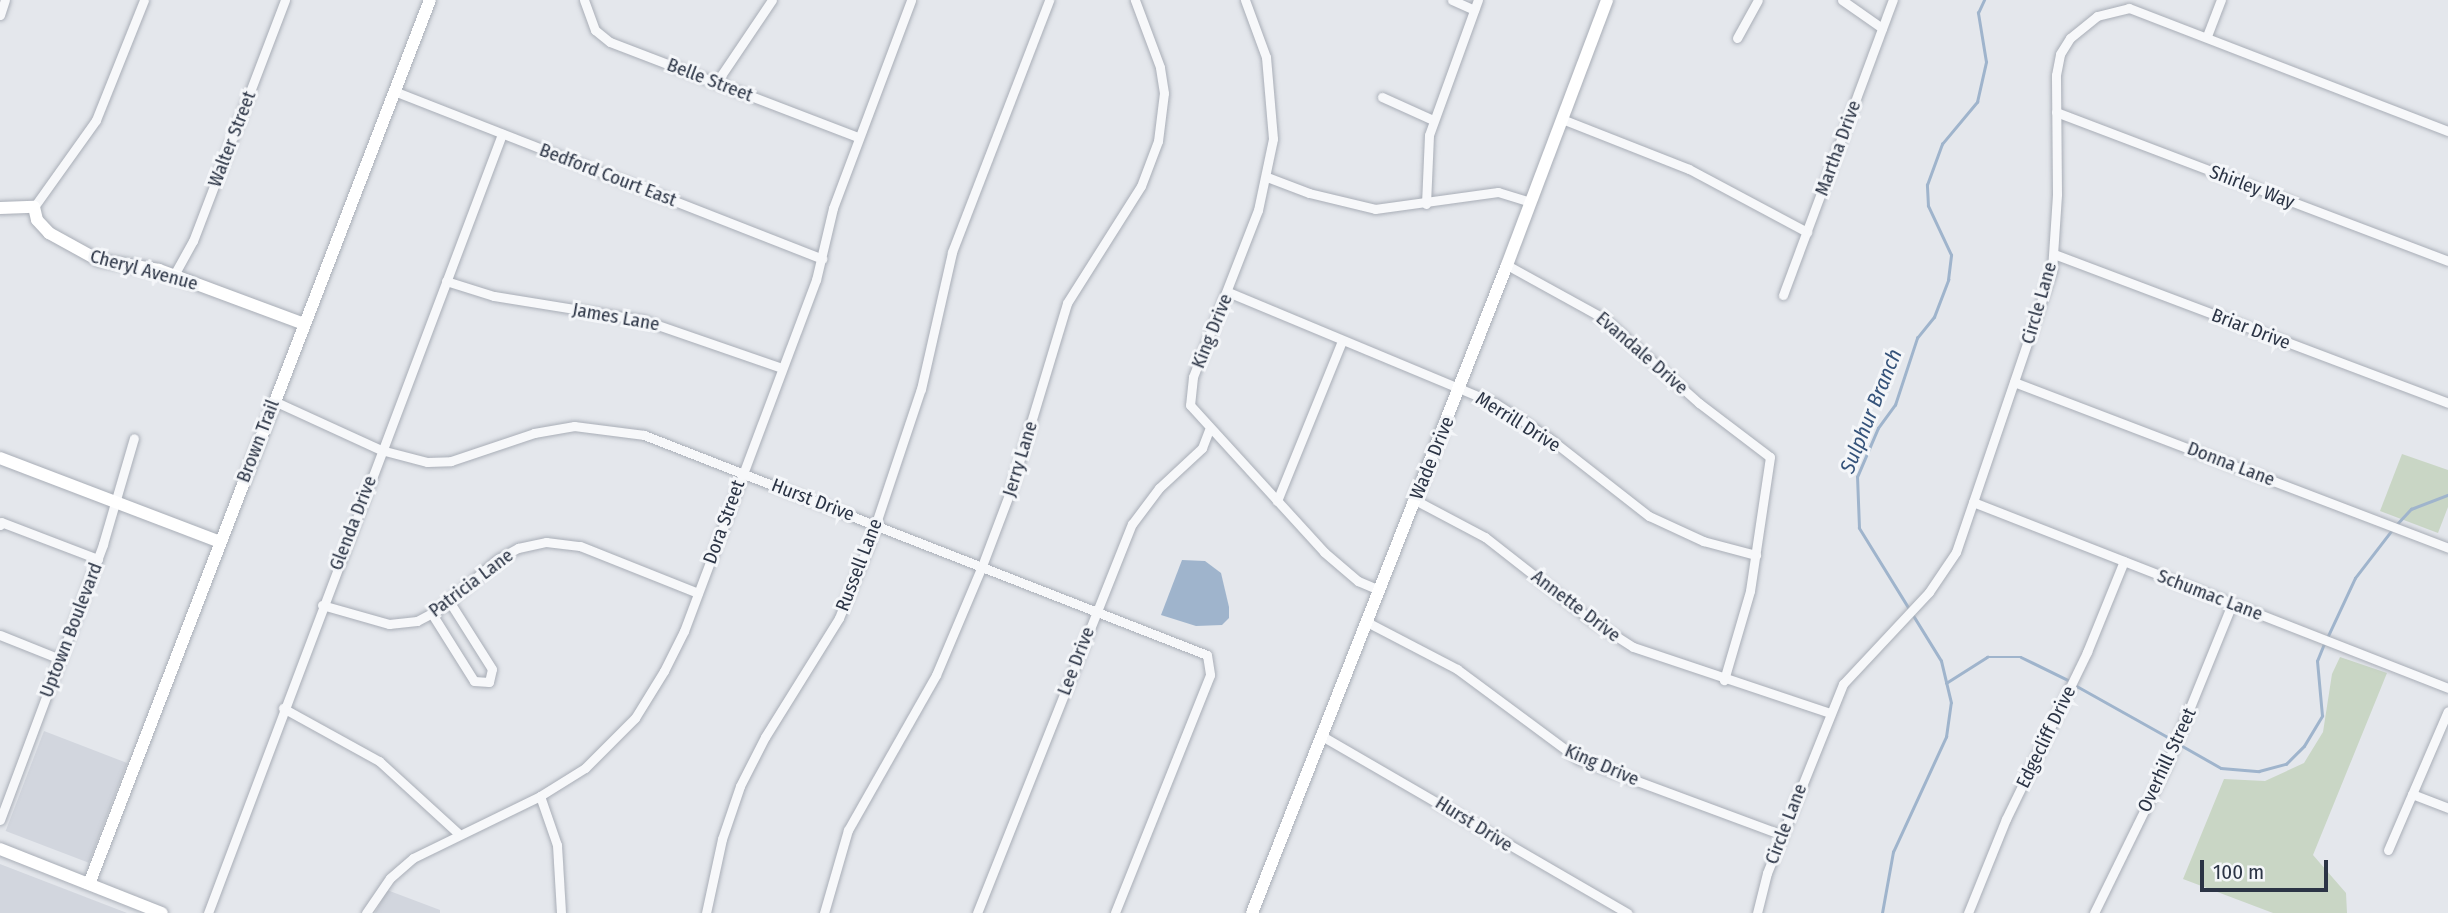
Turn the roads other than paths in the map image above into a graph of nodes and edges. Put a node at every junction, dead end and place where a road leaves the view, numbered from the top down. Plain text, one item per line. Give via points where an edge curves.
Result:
1 (5, 0) edge
2 (144, 0) edge
3 (285, 0) edge
4 (430, 0) edge
5 (584, 0) edge
6 (772, 0) edge
7 (911, 0) edge
8 (1049, 0) edge
9 (1135, 0) edge
10 (1245, 0) edge
11 (1452, 0) edge
12 (1607, 0) edge
13 (1758, 0) edge
14 (1842, 0) edge
15 (1893, 0) edge
16 (2221, 0) edge
17 (1476, 5) edge
18 (0, 15) edge
19 (1882, 29) junction
20 (2207, 36) junction
21 (1737, 38) dead end
22 (716, 83) junction
23 (394, 91) junction
24 (1382, 97) dead end
25 (2056, 112) junction
26 (1562, 119) junction
27 (1433, 120) junction
28 (2448, 131) edge
29 (502, 134) junction
30 (858, 137) junction
31 (1267, 177) junction
32 (1531, 202) junction
33 (1426, 204) junction
34 (34, 207) junction
35 (0, 208) edge
36 (1807, 232) junction
37 (2053, 254) junction
38 (822, 259) junction
39 (2448, 261) edge
40 (1507, 265) junction
41 (174, 275) junction
42 (446, 281) junction
43 (1227, 292) junction
44 (1783, 295) dead end
45 (304, 324) junction
46 (1342, 341) junction
47 (782, 368) junction
48 (2014, 382) junction
49 (1460, 387) junction
50 (274, 401) junction
51 (2448, 403) edge
52 (1209, 430) junction
53 (134, 438) dead end
54 (381, 450) junction
55 (0, 458) edge
56 (742, 473) junction
57 (1415, 500) junction
58 (1277, 501) junction
59 (114, 502) junction
60 (1973, 502) junction
61 (875, 524) junction
62 (0, 525) edge
63 (220, 542) junction
64 (2448, 548) edge
65 (1756, 555) junction
66 (98, 559) junction
67 (2124, 561) junction
68 (982, 566) junction
69 (1379, 590) junction
70 (698, 593) junction
71 (449, 601) junction
72 (2232, 604) junction
73 (322, 605) junction
74 (1096, 611) junction
75 (432, 614) junction
76 (1367, 622) junction
77 (0, 635) edge
78 (60, 659) junction
79 (1724, 680) junction
80 (2448, 688) edge
81 (283, 708) junction
82 (2448, 711) edge
83 (1830, 713) junction
84 (1322, 736) junction
85 (2412, 794) junction
86 (540, 796) junction
87 (2448, 808) edge
88 (0, 820) edge
89 (459, 834) junction
90 (1782, 835) junction
91 (0, 849) edge
92 (2388, 850) dead end
93 (89, 884) junction
94 (162, 913) edge
95 (208, 913) edge
96 (366, 913) edge
97 (561, 913) edge
98 (706, 913) edge
99 (824, 913) edge
100 (978, 913) edge
101 (1115, 913) edge
102 (1253, 913) edge
103 (1627, 913) edge
104 (1757, 913) edge
105 (1968, 913) edge
106 (2094, 913) edge

1 - 18 street
2 - 34 street via 96,120
3 - 41 street, Walter Street via 193,242
4 - 23 street, Brown Trail
5 - 22 street, Belle Street via 595,30 610,43
6 - 22 street
7 - 30 street, Dora Street
8 - 61 street, Russell Lane via 952,252 921,389
9 - 68 street, Jerry Lane via 1160,67 1164,93 1158,141 1141,186 1067,303 1010,492
10 - 31 street, King Drive via 1266,57 1273,98
11 - 17 street
12 - 26 street, Wade Drive
13 - 21 street
14 - 19 street
15 - 19 street, Martha Drive
16 - 20 street
17 - 27 street
19 - 36 street, Martha Drive
20 - 25 street, Circle Lane via 2129,8 2097,16 2070,38 2060,54
20 - 28 street, Circle Lane
22 - 30 street, Belle Street
23 - 29 street, Bedford Court East
23 - 45 street, Brown Trail
24 - 27 street
25 - 37 street, Circle Lane
25 - 39 street, Shirley Way
26 - 32 street, Wade Drive
26 - 36 street via 1689,169
27 - 33 street via 1425,161
29 - 38 street, Bedford Court East
29 - 42 street, Glenda Drive
30 - 38 street, Dora Street via 833,208
31 - 33 street via 1351,205 1386,209
31 - 43 street, King Drive
32 - 33 street via 1498,192
32 - 40 street, Wade Drive
34 - 35 street
34 - 41 street, Cheryl Avenue via 49,233 81,253
36 - 44 street, Martha Drive
37 - 48 street, Circle Lane via 2041,308
37 - 51 street, Briar Drive
38 - 47 street, Dora Street
40 - 49 street, Wade Drive
40 - 65 street, Evandale Drive via 1605,319 1699,403 1768,454
41 - 45 street, Cheryl Avenue
42 - 47 street, James Lane via 508,299 643,320
42 - 54 street, Glenda Drive
43 - 46 street, Merrill Drive
43 - 52 street, King Drive via 1189,397
45 - 50 street, Brown Trail
46 - 49 street, Merrill Drive
46 - 58 street
47 - 56 street, Dora Street
48 - 60 street, Circle Lane
48 - 64 street, Donna Lane
49 - 57 street, Wade Drive
49 - 65 street, Merrill Drive via 1549,438 1649,516 1703,541
50 - 54 street, Hurst Drive
50 - 63 street, Brown Trail
52 - 58 street, King Drive
52 - 74 street, Lee Drive via 1202,448 1141,508
53 - 59 street, Uptown Boulevard
54 - 56 street, Hurst Drive via 427,463 451,461 534,433 585,426 644,436
54 - 73 street, Glenda Drive
55 - 59 street
56 - 61 street, Hurst Drive
56 - 70 street, Dora Street
57 - 69 street, Wade Drive
57 - 79 street, Annette Drive via 1485,537 1621,641
58 - 69 street, King Drive via 1341,568
59 - 63 street
59 - 66 street, Uptown Boulevard
60 - 67 street, Schumac Lane
60 - 83 street, Circle Lane via 1948,567 1853,670
61 - 68 street, Hurst Drive
61 - 98 street, Russell Lane via 839,618 740,786 722,839
62 - 66 street
63 - 93 street, Brown Trail
65 - 79 street
66 - 78 street, Uptown Boulevard
67 - 72 street, Schumac Lane
67 - 105 street, Edgecliff Drive
68 - 74 street, Hurst Drive
68 - 99 street, Jerry Lane via 931,684 849,830
69 - 76 street, Wade Drive
70 - 71 street, Patricia Lane via 580,546 546,542 518,548 499,559
70 - 86 street, Dora Street via 684,631 635,718 585,768
71 - 75 street, Patricia Lane
71 - 75 street via 492,669 489,682 474,681
72 - 80 street, Schumac Lane
72 - 106 street, Overhill Street via 2177,743
73 - 75 street, Patricia Lane via 400,625
73 - 81 street, Glenda Drive
74 - 100 street, Lee Drive
74 - 101 street, Hurst Drive via 1207,655 1210,675
76 - 84 street, Wade Drive
76 - 90 street, King Drive via 1457,669 1578,759
77 - 78 street
78 - 88 street, Uptown Boulevard
79 - 83 street, Annette Drive
81 - 89 street via 386,766
81 - 95 street, Glenda Drive
82 - 85 street
83 - 90 street, Circle Lane
84 - 102 street, Wade Drive
84 - 103 street, Hurst Drive
85 - 87 street
85 - 92 street
86 - 89 street, Dora Street
86 - 97 street via 557,845
89 - 96 street, Dora Street via 402,867
90 - 104 street, Circle Lane
91 - 93 street
93 - 94 street

